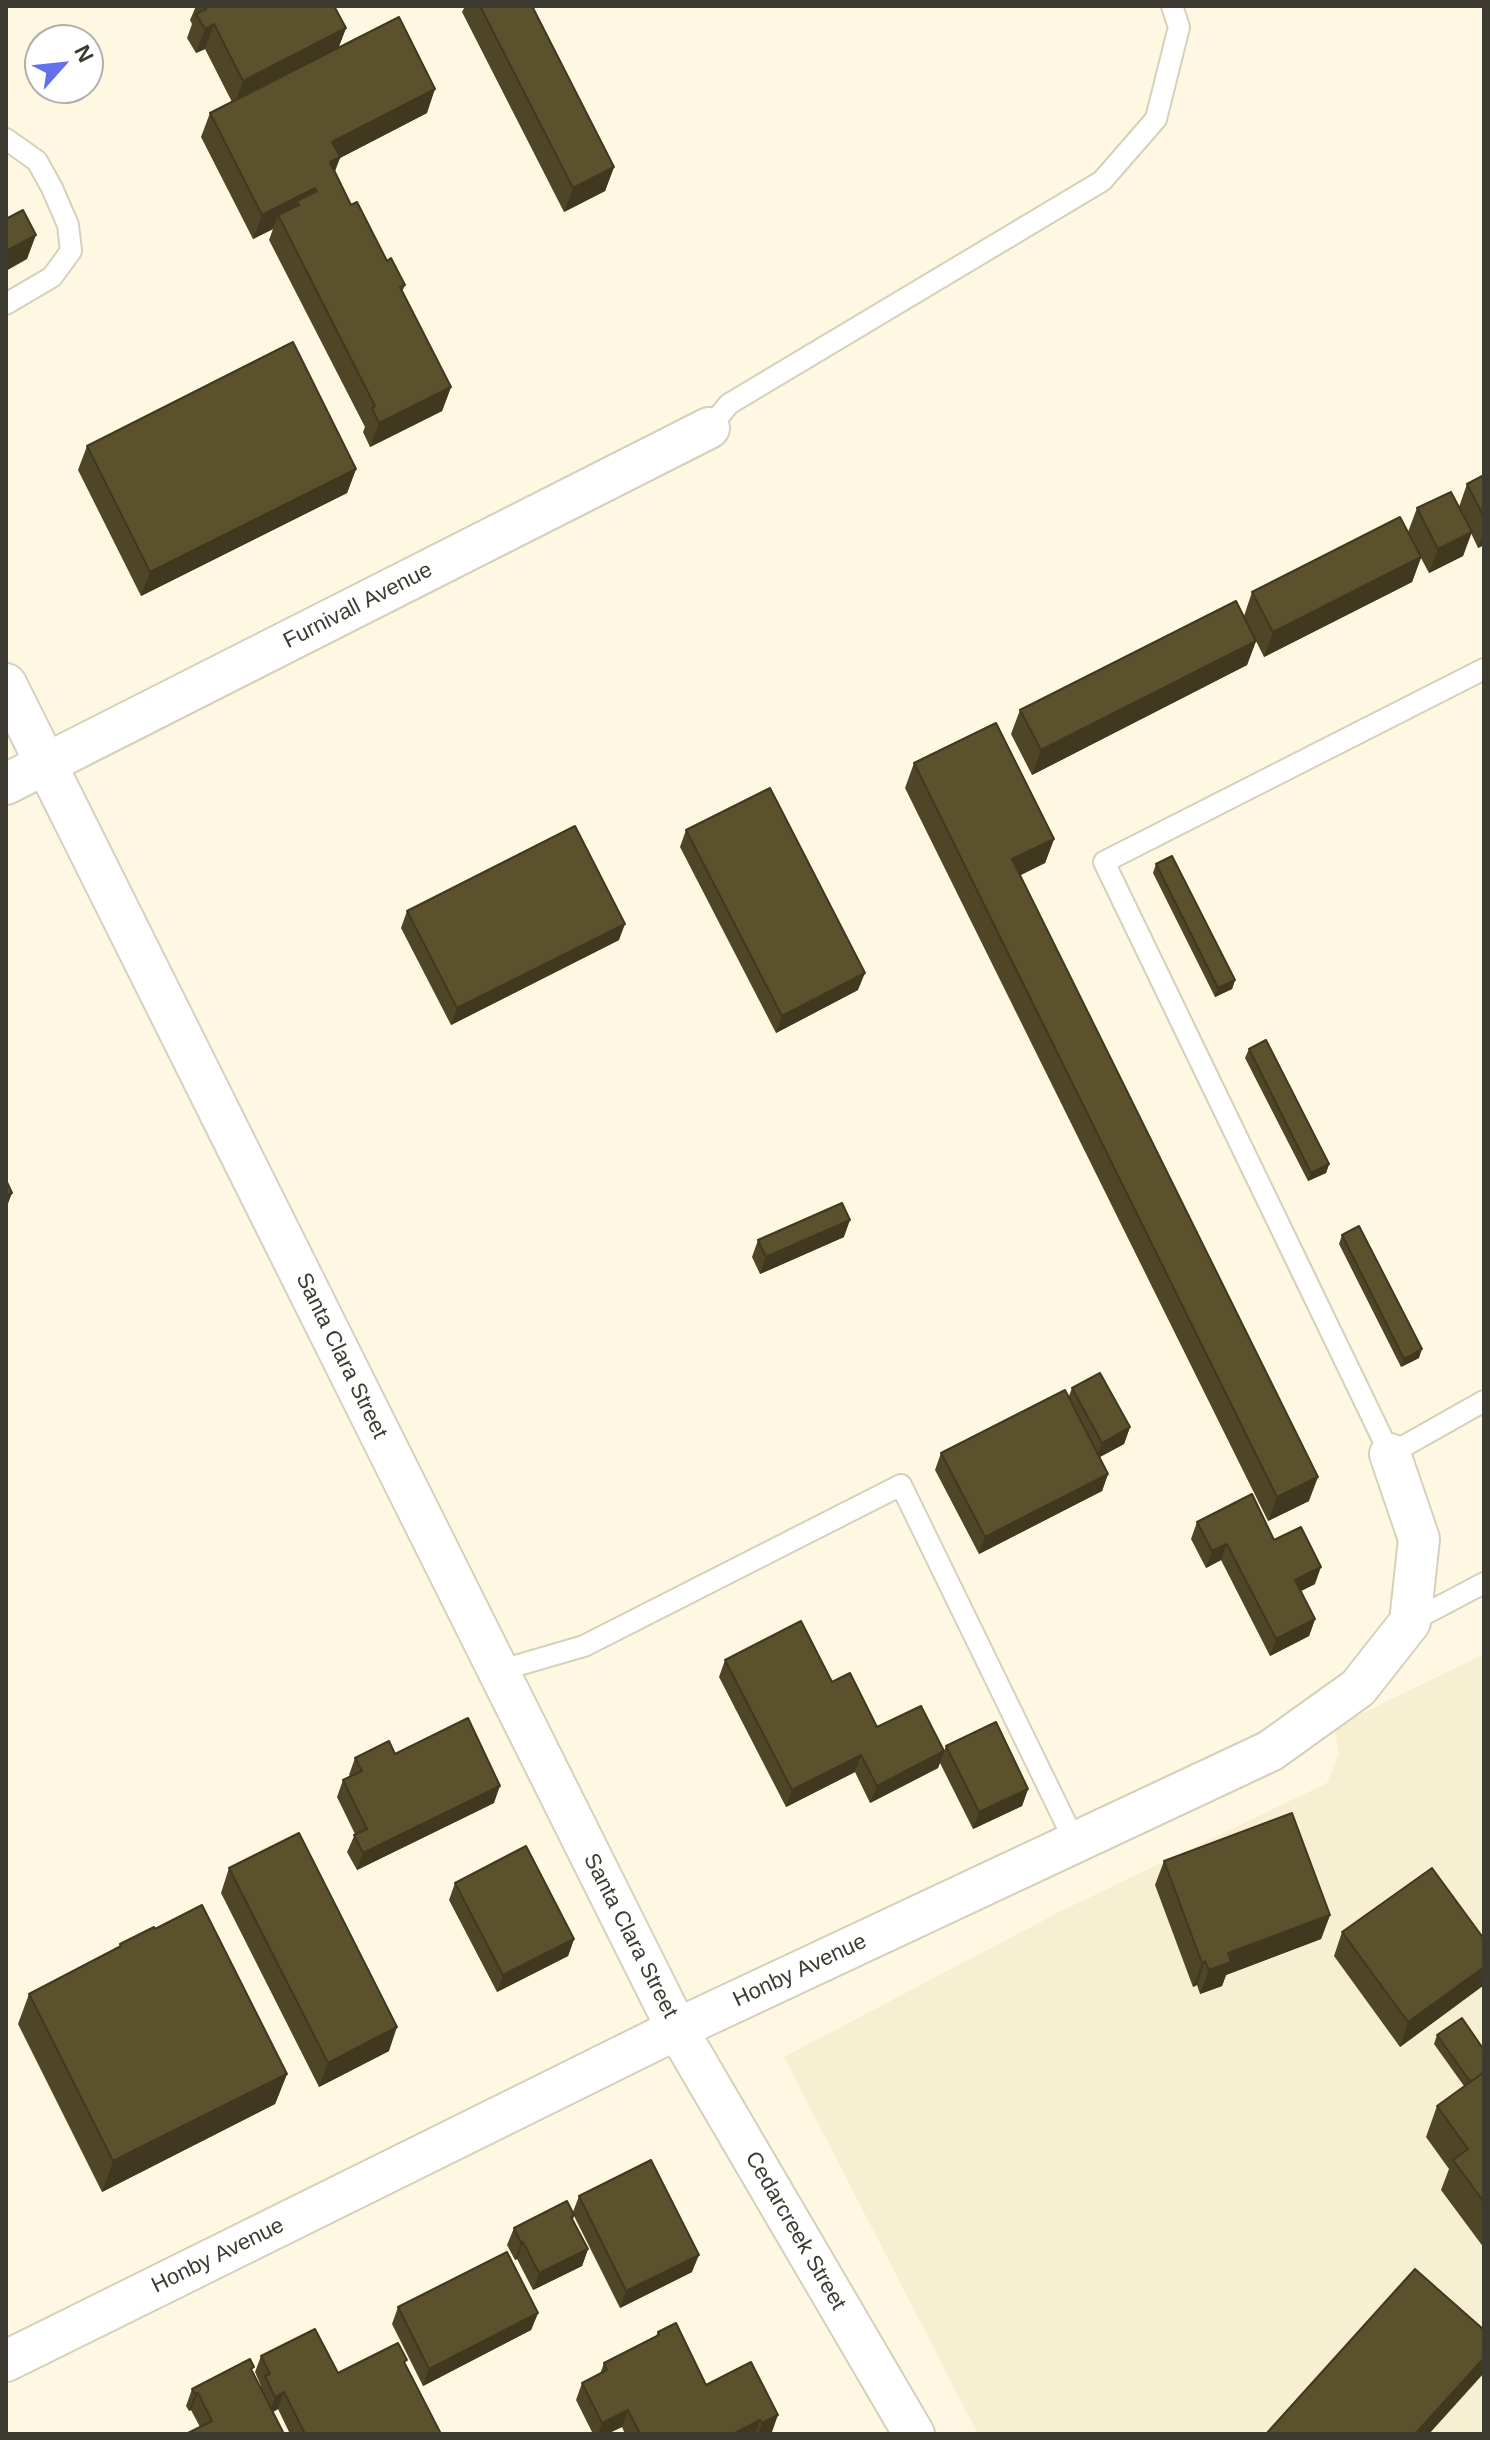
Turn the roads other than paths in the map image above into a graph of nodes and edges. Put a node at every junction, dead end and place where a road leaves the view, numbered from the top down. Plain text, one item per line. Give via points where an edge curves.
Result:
1 (1172, 6) edge
2 (6, 139) edge
3 (6, 304) edge
4 (709, 428) joint
5 (1484, 669) edge
6 (6, 684) edge
7 (46, 764) junction
8 (6, 784) edge
9 (1484, 1401) edge
10 (1390, 1454) junction
11 (1484, 1583) edge
12 (1410, 1622) junction
13 (498, 1671) junction
14 (1075, 1842) junction
15 (677, 2029) junction
16 (6, 2361) edge
17 (914, 2434) edge

1 - 4 lane via 1179,27 1156,119 1102,181 729,404
2 - 3 lane via 37,161 45,174 68,225 71,251 52,277
4 - 7 street, Furnivall Avenue
5 - 10 lane via 1104,862
6 - 7 street, Santa Clara Street
7 - 8 street, Furnivall Avenue
7 - 13 street, Santa Clara Street
9 - 10 lane
10 - 12 street via 1419,1539
11 - 12 lane
12 - 14 street, Honby Avenue via 1358,1688 1270,1751
13 - 14 lane via 584,1646 901,1485
13 - 15 street, Santa Clara Street
14 - 15 street, Honby Avenue
15 - 16 street, Honby Avenue
15 - 17 street, Cedarcreek Street

